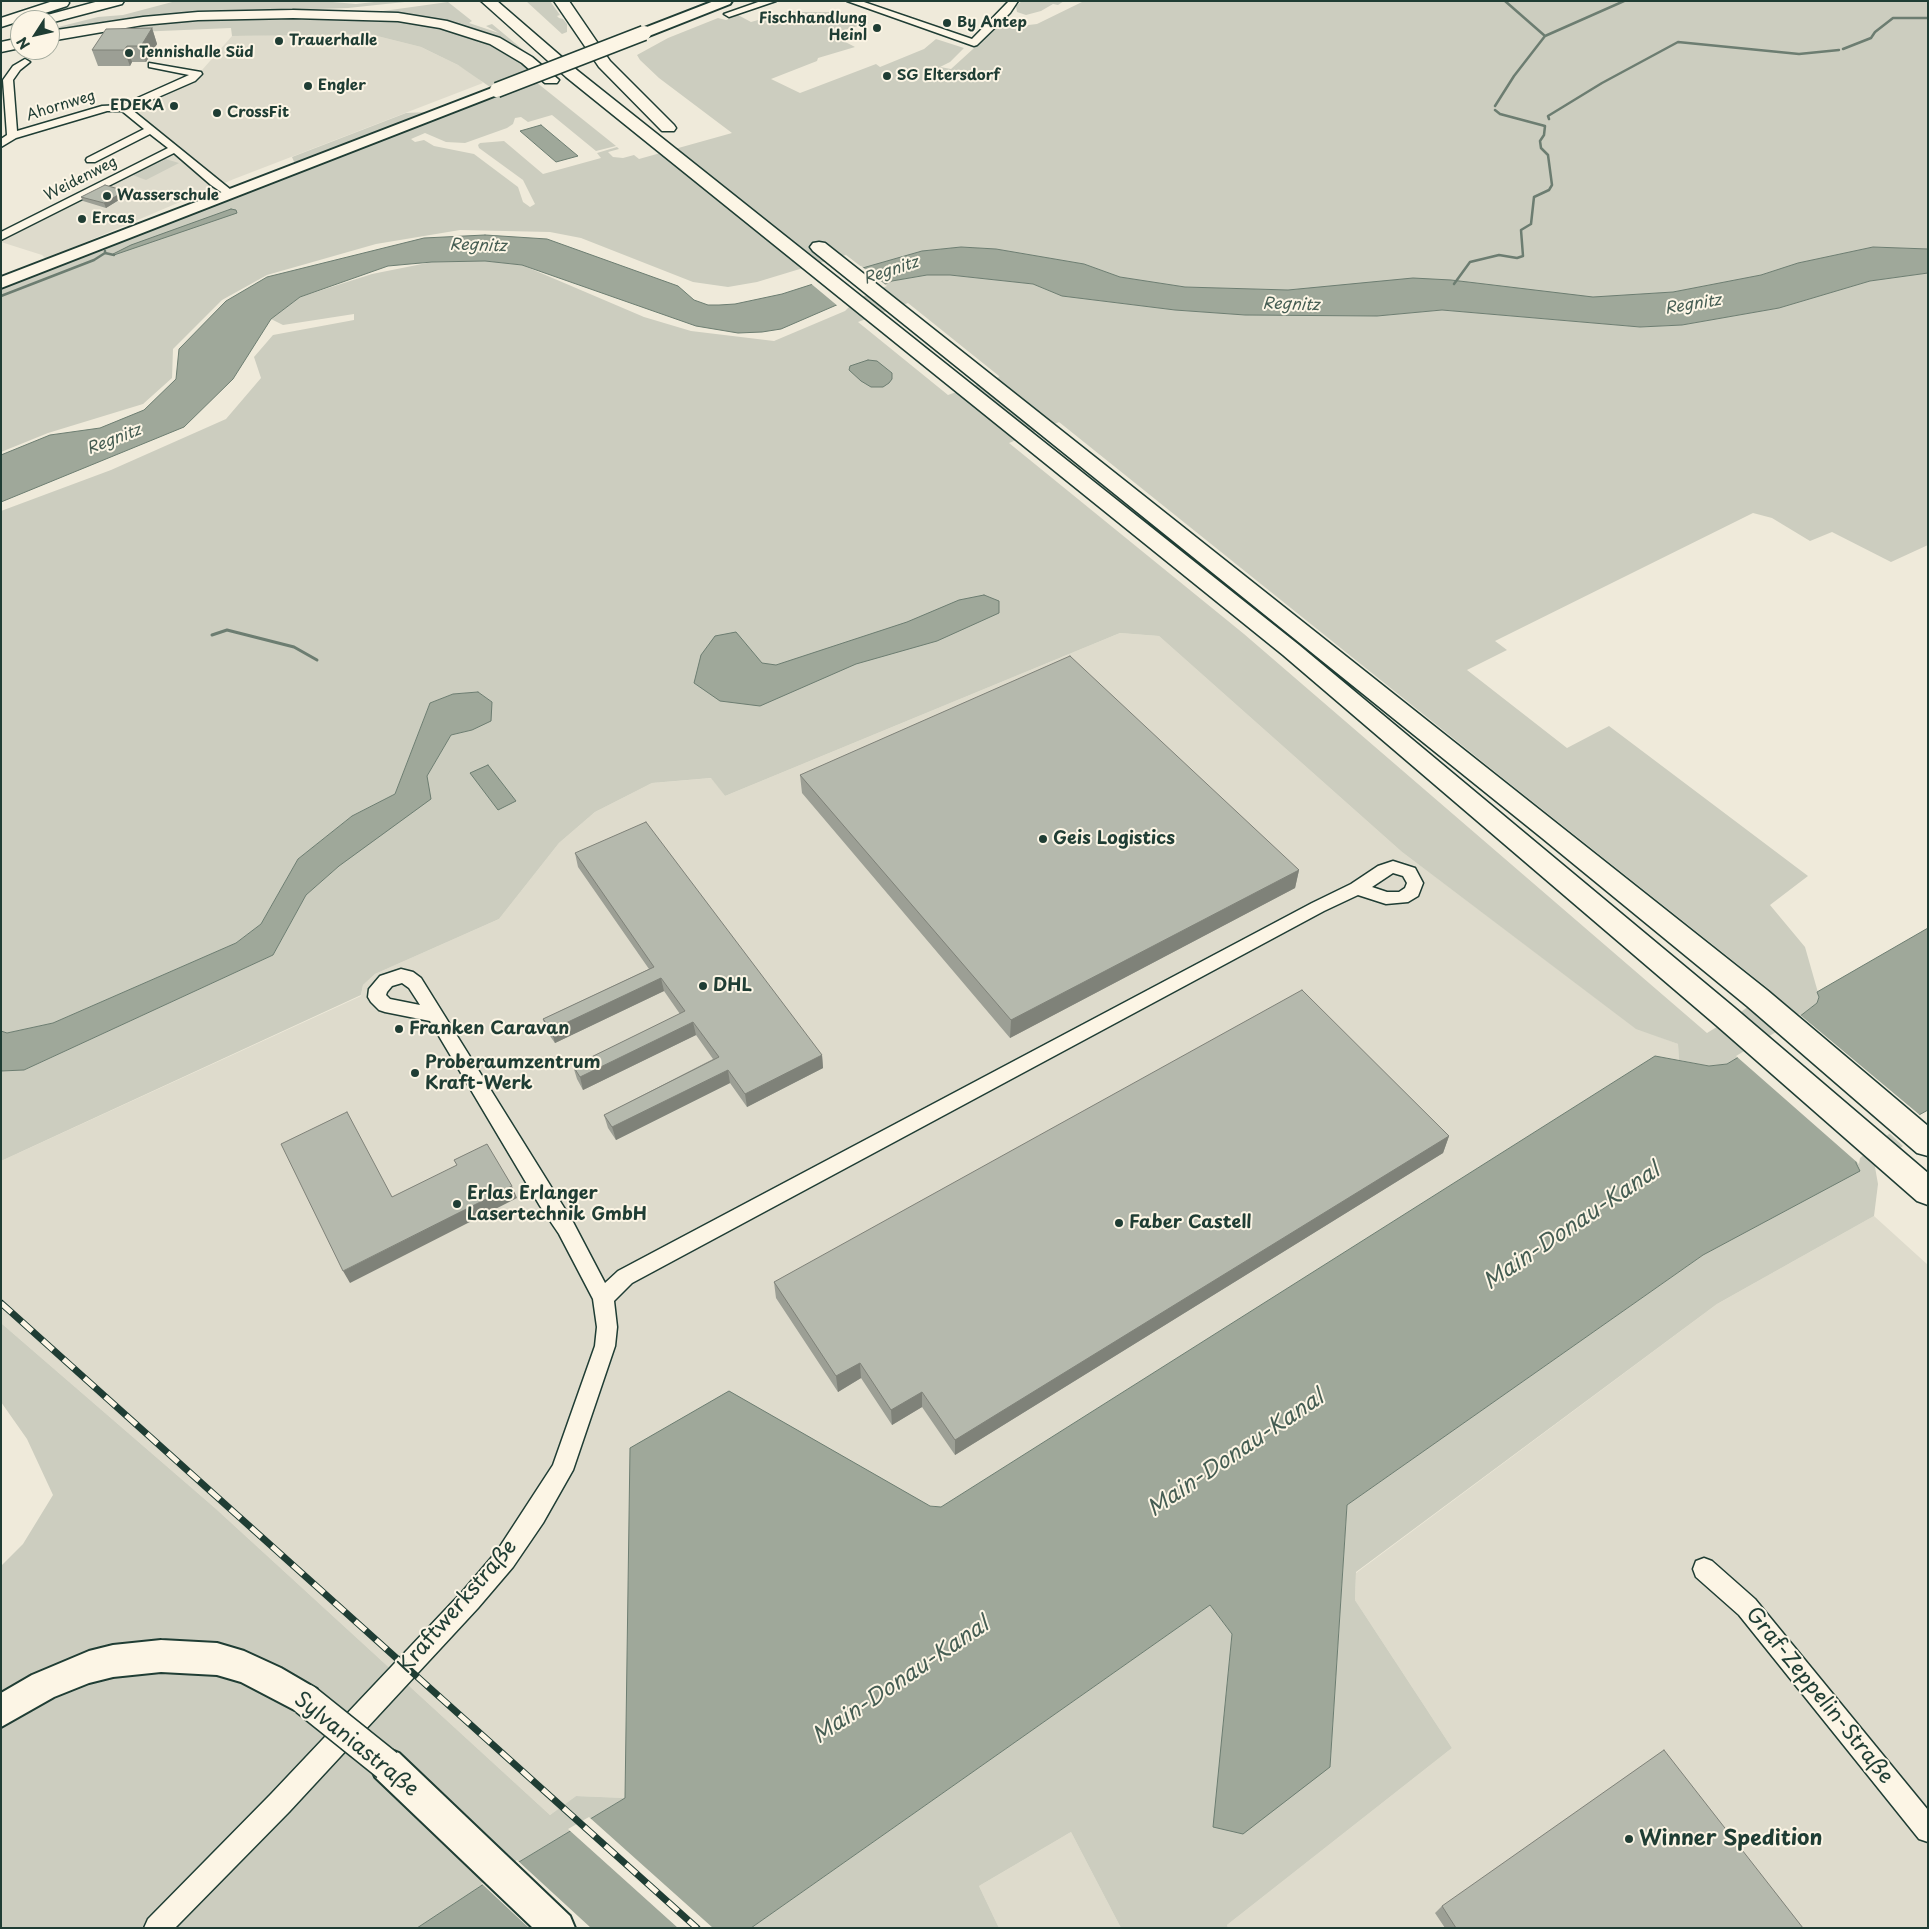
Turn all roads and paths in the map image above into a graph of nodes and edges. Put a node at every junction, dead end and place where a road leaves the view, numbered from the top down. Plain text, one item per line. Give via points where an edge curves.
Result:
1 (65, 1) edge
2 (106, 1) edge
3 (117, 1) edge
4 (335, 1) edge
5 (369, 1) edge
6 (470, 1) edge
7 (488, 1) edge
8 (561, 1) edge
9 (574, 1) edge
10 (772, 1) edge
11 (1014, 1) edge
12 (855, 2) edge
13 (132, 4) dead end
14 (413, 4) dead end
15 (728, 8) edge
16 (85, 10) junction
17 (293, 14) junction
18 (60, 16) edge
19 (60, 22) edge
20 (1, 23) edge
21 (582, 30) junction
22 (60, 34) edge
23 (566, 47) dead end
24 (25, 62) dead end
25 (152, 65) dead end
26 (565, 92) dead end
27 (124, 108) junction
28 (6, 122) edge
29 (151, 130) junction
30 (12, 136) junction
31 (651, 140) junction
32 (1, 144) edge
33 (175, 148) junction
34 (91, 160) dead end
35 (693, 182) junction
36 (231, 194) junction
37 (804, 235) dead end
38 (1, 237) edge
39 (798, 253) junction
40 (1, 283) edge
41 (1040, 434) junction
42 (1357, 888) dead end
43 (436, 1016) dead end
44 (1928, 1144) edge
45 (1917, 1183) edge
46 (603, 1298) junction
47 (1704, 1569) dead end
48 (1, 1711) edge
49 (1928, 1830) edge
50 (157, 1928) edge
51 (558, 1928) edge

1 - 20 highway
2 - 16 highway
3 - 16 highway
4 - 5 highway
6 - 31 highway via 586,96
7 - 31 highway
8 - 21 highway
9 - 21 highway
10 - 15 street
11 - 12 street via 974,43
13 - 19 highway
14 - 17 highway
15 - 36 street, bridge via 644,33
16 - 18 highway
17 - 22 highway via 166,18
17 - 26 highway via 398,17 463,30 510,49
21 - 23 highway via 608,69 675,133
24 - 28 street via 14,70 8,80
25 - 27 street, Ahornweg via 197,74
27 - 29 street
27 - 30 street, Ahornweg via 106,108
28 - 30 street
29 - 33 street
29 - 34 street, Weidenweg
30 - 32 street, Ahornweg
31 - 35 highway
33 - 36 street
33 - 38 street, Weidenweg
35 - 39 highway
35 - 39 highway via 752,228
36 - 40 street
37 - 41 highway via 985,380
39 - 41 highway via 965,387
41 - 44 highway via 1410,718 1757,998
41 - 45 highway
42 - 46 street via 625,1277
43 - 46 street, Kraftwerkstraße via 566,1228
46 - 50 street, Kraftwerkstraße via 607,1327 604,1346 578,1428 562,1470 505,1559 280,1803
47 - 49 street, Graf-Zeppelin-Straße via 1747,1607
48 - 51 street, Sylvaniastraße, bridge via 43,1686 113,1661 161,1656 217,1659 244,1667 306,1700 387,1766

